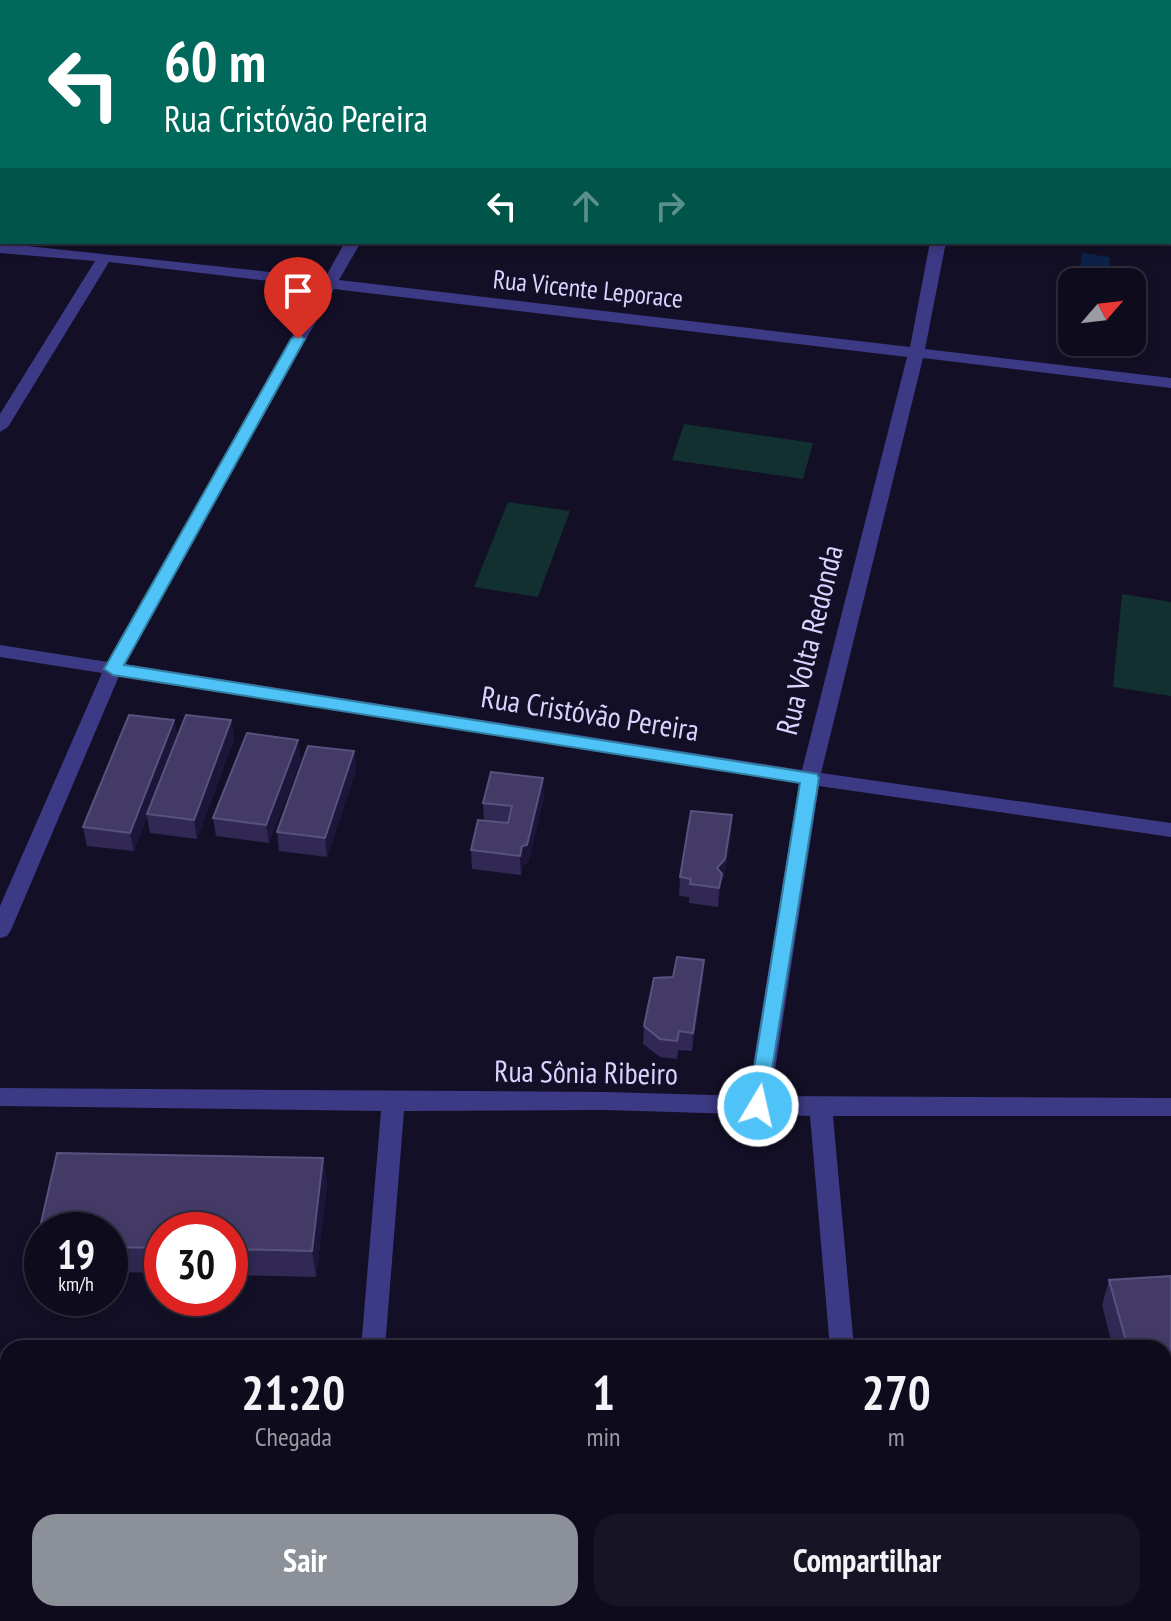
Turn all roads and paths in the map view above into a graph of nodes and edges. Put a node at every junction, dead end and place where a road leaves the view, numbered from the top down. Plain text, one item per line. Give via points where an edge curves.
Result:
1 (352, 244) edge
2 (938, 244) edge
3 (0, 248) edge
4 (105, 257) junction
5 (329, 284) junction
6 (917, 350) junction
7 (1171, 383) edge
8 (0, 427) edge
9 (0, 651) edge
10 (113, 669) junction
11 (810, 778) junction
12 (1171, 830) edge
13 (0, 930) edge
14 (0, 1097) edge
15 (393, 1102) junction
16 (758, 1106) junction
17 (821, 1107) junction
18 (1171, 1107) edge
19 (374, 1340) edge
20 (841, 1340) edge

1 - 5 street
2 - 6 street, Rua Volta Redonda
3 - 4 street, Rua Vicente Leporace
4 - 5 street, Rua Vicente Leporace
4 - 8 street
5 - 6 street, Rua Vicente Leporace
5 - 10 street
6 - 7 street, Rua Vicente Leporace
6 - 11 street, Rua Volta Redonda
9 - 10 street, Rua Cristóvão Pereira
10 - 11 street, Rua Cristóvão Pereira
10 - 13 street
11 - 12 street, Rua Cristóvão Pereira
11 - 16 street, Rua Volta Redonda
14 - 15 street, Rua Sônia Ribeiro
15 - 16 street, Rua Sônia Ribeiro
15 - 19 street
16 - 17 street, Rua Sônia Ribeiro
17 - 18 street, Rua Sônia Ribeiro
17 - 20 street

